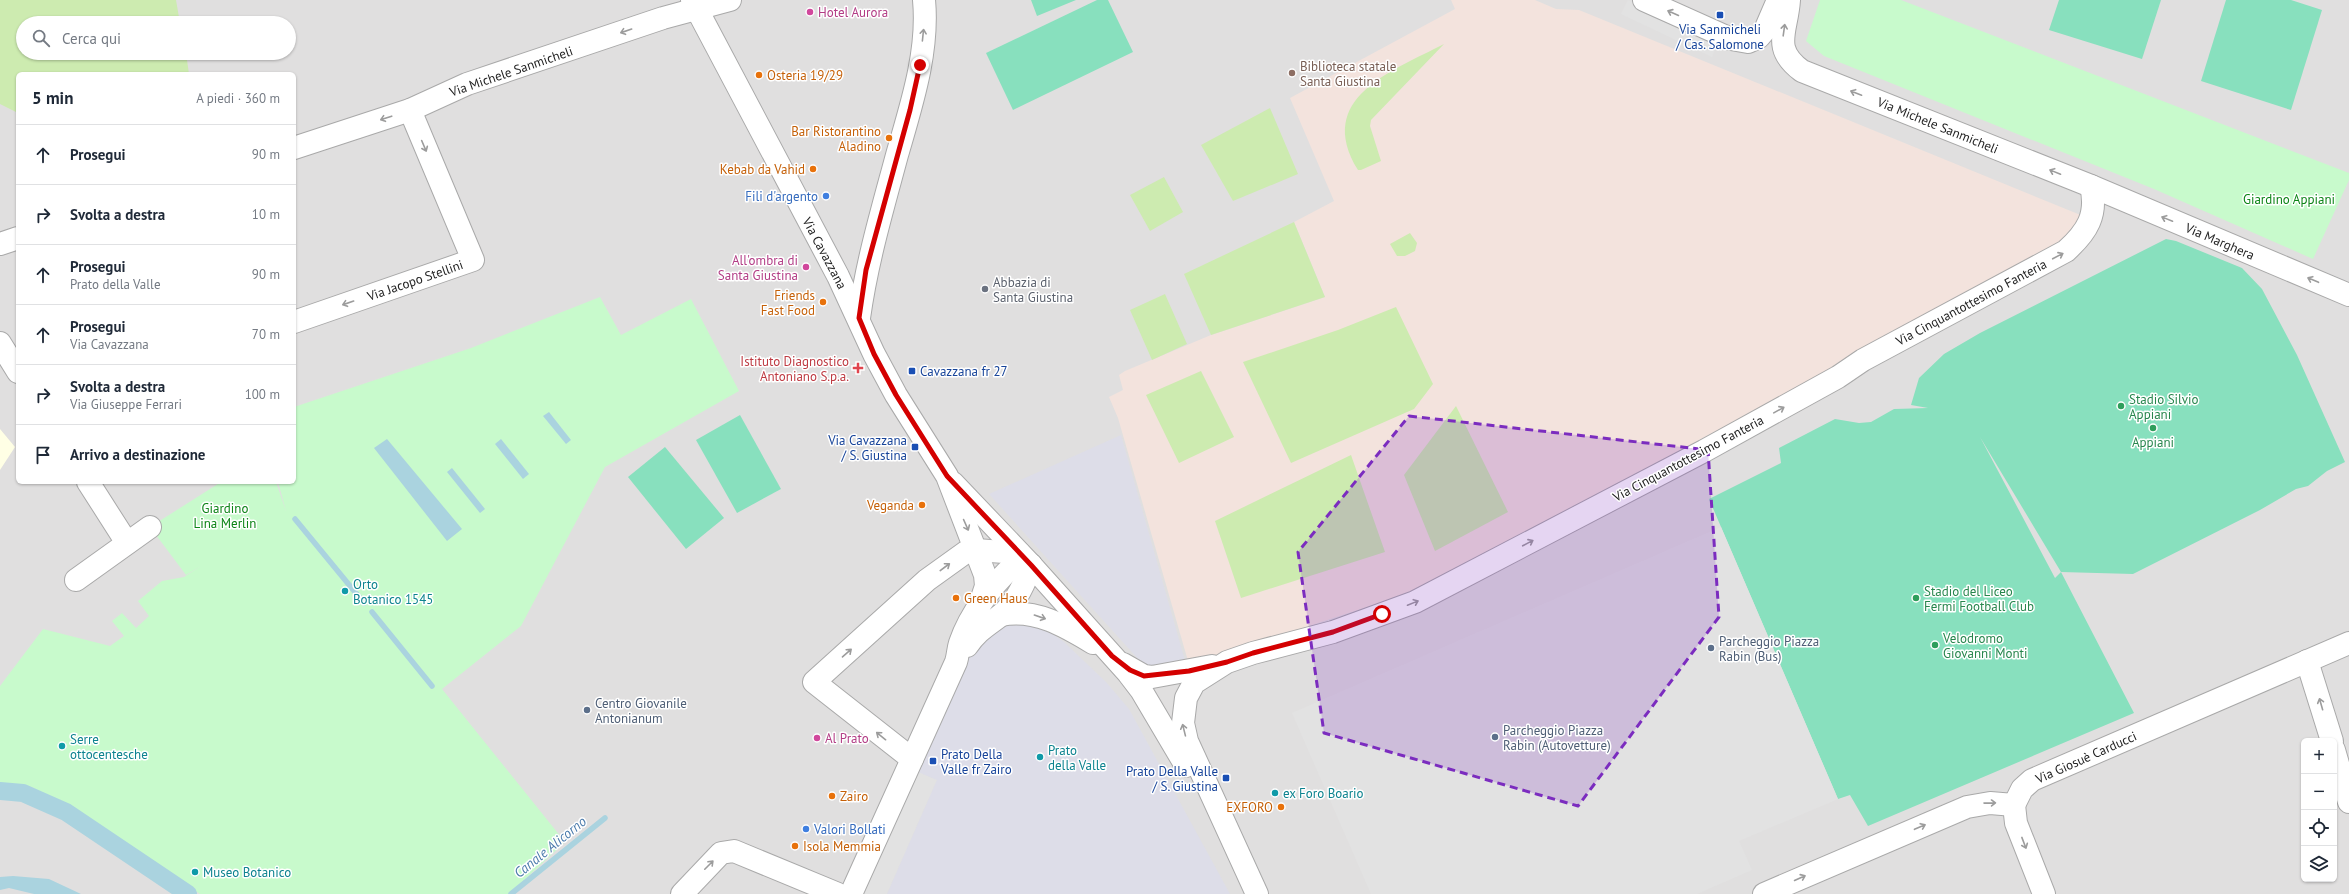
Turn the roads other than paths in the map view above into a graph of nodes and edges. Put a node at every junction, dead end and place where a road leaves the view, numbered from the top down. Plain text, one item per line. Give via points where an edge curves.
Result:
1 (730, 0) edge
2 (924, 0) edge
3 (1644, 0) edge
4 (1778, 0) edge
5 (1789, 0) edge
6 (695, 5) edge
7 (410, 110) junction
8 (296, 147) edge
9 (2091, 186) junction
10 (16, 239) edge
11 (0, 244) edge
12 (2349, 295) edge
13 (859, 318) junction
14 (296, 321) edge
15 (0, 343) edge
16 (16, 369) edge
17 (947, 476) junction
18 (89, 484) edge
19 (150, 527) dead end
20 (127, 543) junction
21 (976, 550) junction
22 (1025, 559) junction
23 (76, 580) dead end
24 (979, 607) junction
25 (1001, 614) junction
26 (2349, 643) edge
27 (1112, 656) junction
28 (2307, 661) junction
29 (956, 662) junction
30 (1227, 662) junction
31 (2331, 738) edge
32 (912, 759) junction
33 (2337, 760) edge
34 (2349, 802) edge
35 (2014, 805) junction
36 (682, 894) edge
37 (838, 894) edge
38 (851, 894) edge
39 (1256, 894) edge
40 (1764, 894) edge
41 (2044, 894) edge

1 - 6 street, Via Michele Sanmicheli
13 -> 2 street via 866,270 917,80 925,17
4 -> 3 street via 1765,30 1759,37 1748,42 1731,39
9 -> 5 street, Via Michele Sanmicheli via 1802,71 1787,59 1783,38
6 -> 7 street, Via Michele Sanmicheli via 467,84
6 - 13 street, Via Cavazzana
7 -> 8 street, Via Michele Sanmicheli
7 -> 14 street, Via Jacopo Stellini via 473,260
12 -> 9 street, Via Marghera
30 -> 9 street, Via Cinquantottesimo Fanteria via 1333,632 1415,602 1691,458 1838,377 1863,360 2066,251 2082,236 2088,224 2094,207
10 - 11 street
13 - 17 street, Via Cavazzana via 874,354 896,395
15 - 16 street
17 -> 21 street, Via Cavazzana
17 - 22 street
18 - 20 street
19 - 20 street
20 - 23 street
21 - 22 street
21 - 24 street, Via Cavazzana via 986,581
32 -> 21 street via 808,678 928,580 966,552
22 - 24 street via 1015,564 996,583
22 - 25 street via 1026,581
22 - 27 street
24 - 29 street via 960,642
25 -> 27 street via 1029,613 1044,618 1085,638
25 - 29 street via 977,632
26 - 28 street, Via Giosuè Carducci
27 - 30 street, Via Cinquantottesimo Fanteria via 1130,670 1152,677
27 - 39 street via 1141,690 1156,713
31 -> 28 street
28 - 35 street, Via Giosuè Carducci via 2032,780 2022,789
29 - 32 street
39 -> 30 street, Via Cinquantottesimo Fanteria via 1187,741 1183,723 1186,698 1194,683
32 - 38 street
33 - 34 street
40 -> 35 street via 1967,808 1990,803
35 -> 41 street via 2016,823
36 -> 37 street via 721,853 734,851

